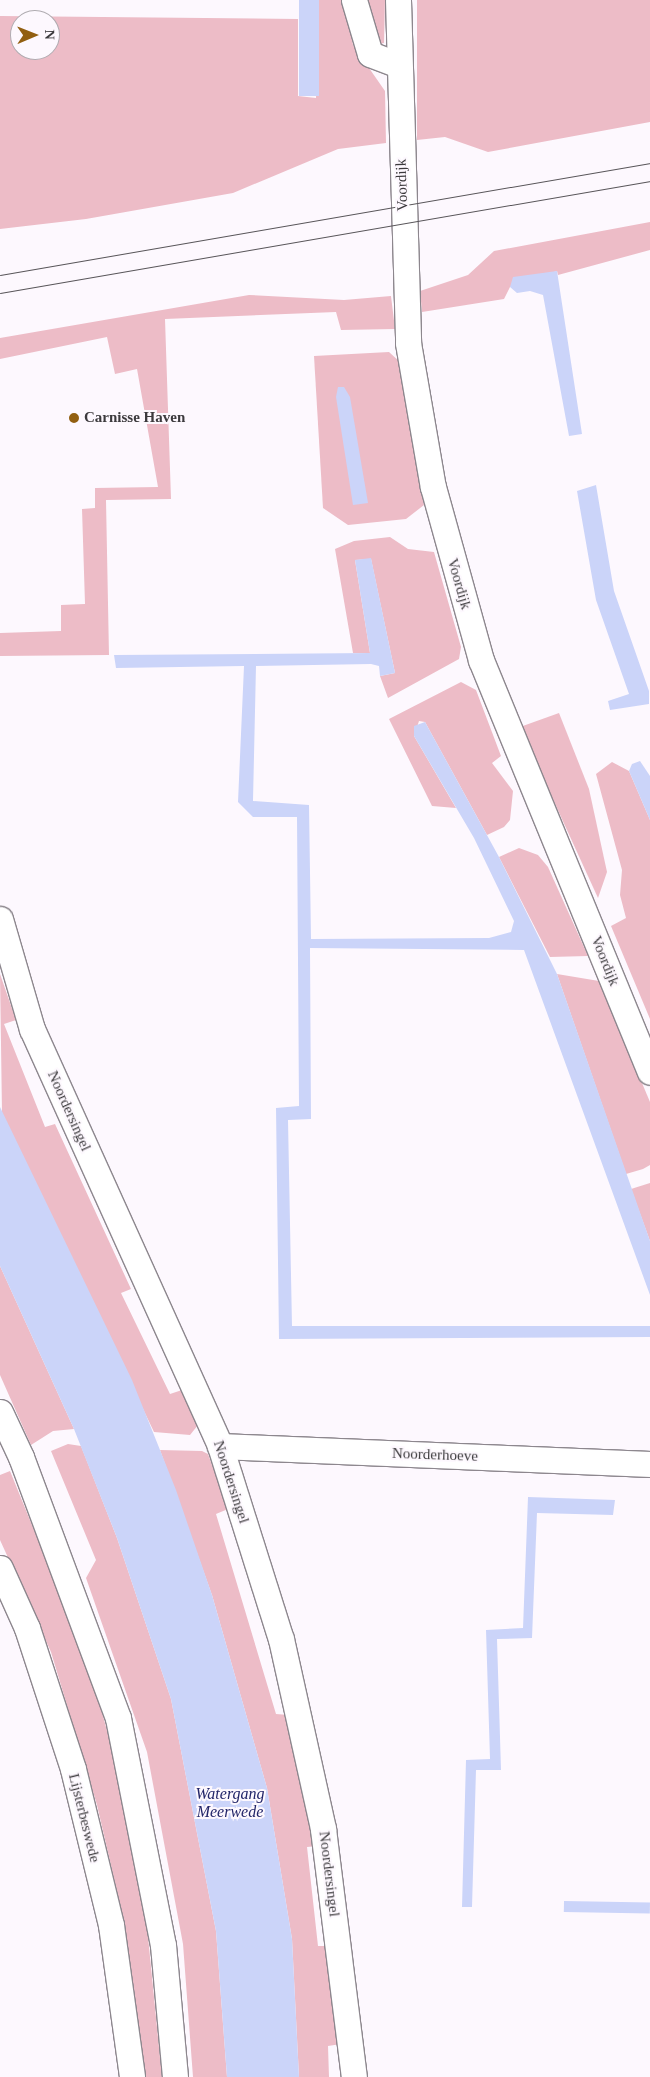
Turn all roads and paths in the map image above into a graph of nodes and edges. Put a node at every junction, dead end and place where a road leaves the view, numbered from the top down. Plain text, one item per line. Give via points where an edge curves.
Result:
1 (354, 0) edge
2 (398, 0) edge
3 (399, 66) junction
4 (0, 919) edge
5 (650, 1072) edge
6 (0, 1412) edge
7 (220, 1446) junction
8 (650, 1464) edge
9 (0, 1568) edge
10 (132, 2077) edge
11 (175, 2077) edge
12 (354, 2077) edge

1 - 3 street via 370,54
2 - 3 street, Voordijk
3 - 5 street, Voordijk via 408,343 433,487 481,660
4 - 7 street, Noordersingel via 32,1029
6 - 11 street via 118,1718 163,1944
7 - 8 street, Noorderhoeve
7 - 12 street, Noordersingel via 281,1639 324,1829
9 - 10 street, Lijsterbeswede via 27,1628 72,1769 111,1925

